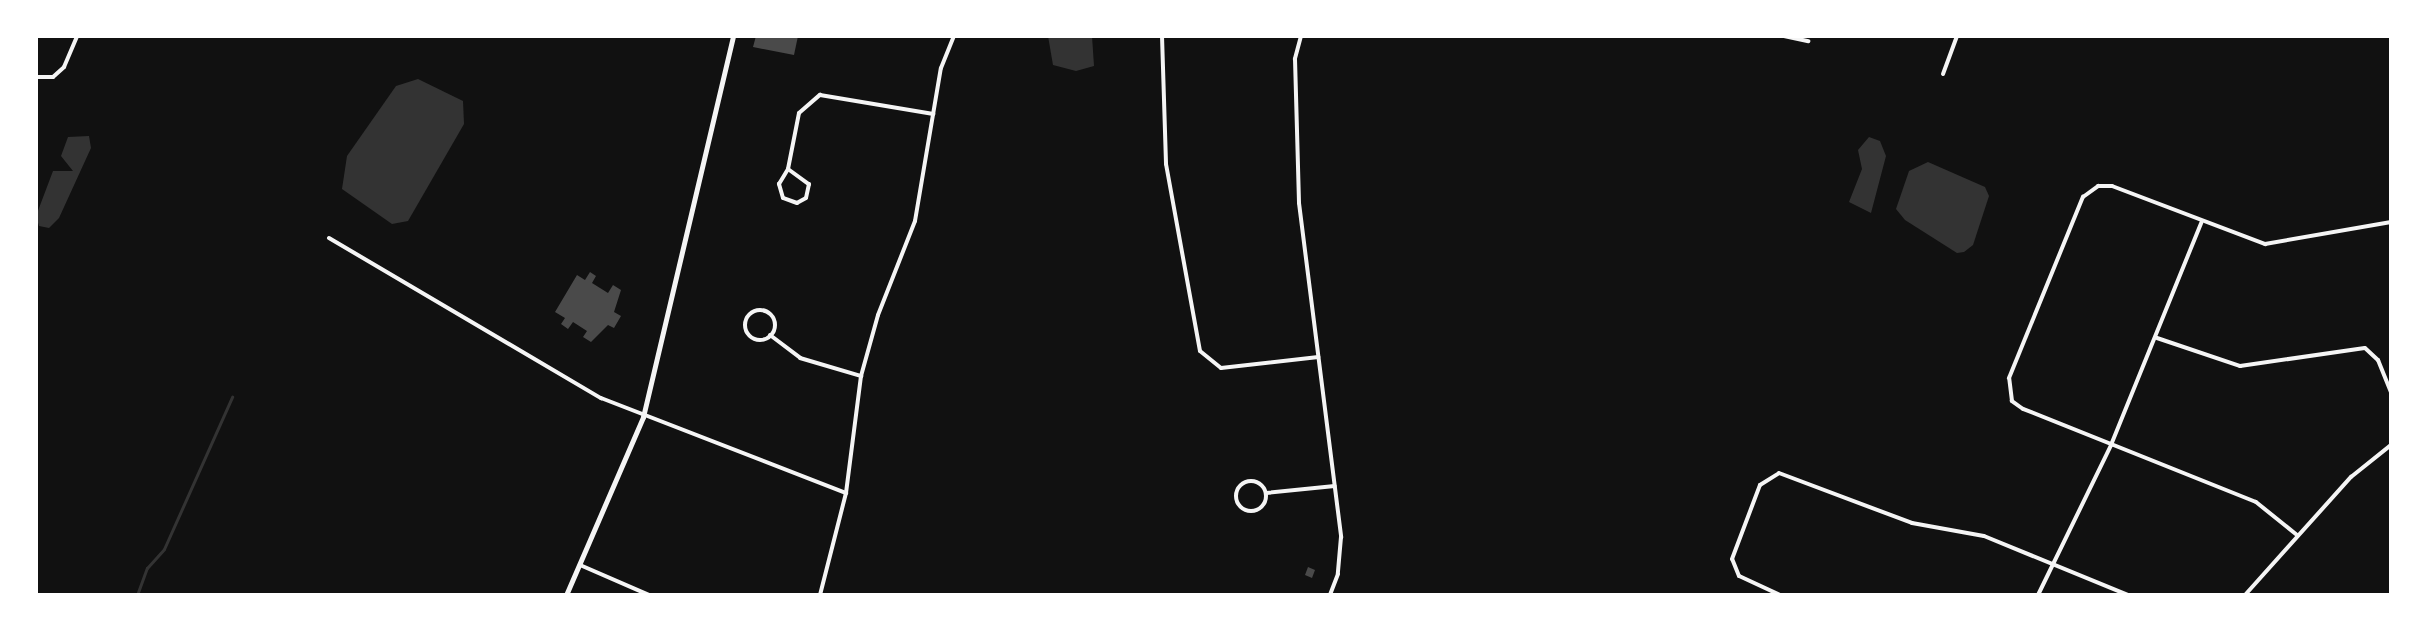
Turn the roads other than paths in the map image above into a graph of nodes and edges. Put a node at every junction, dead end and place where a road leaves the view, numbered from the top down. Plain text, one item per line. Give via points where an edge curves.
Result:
1 (77, 36) edge
2 (733, 36) edge
3 (954, 36) edge
4 (1162, 36) edge
5 (1301, 36) edge
6 (1784, 36) edge
7 (1957, 36) edge
8 (1808, 41) dead end
9 (1943, 74) dead end
10 (36, 77) edge
11 (933, 114) junction
12 (788, 169) junction
13 (2391, 222) edge
14 (2201, 223) junction
15 (329, 238) dead end
16 (770, 335) junction
17 (2157, 338) junction
18 (1318, 357) junction
19 (861, 376) junction
20 (2391, 393) edge
21 (643, 417) junction
22 (2111, 445) junction
23 (2391, 445) edge
24 (1335, 486) junction
25 (846, 493) junction
26 (1266, 493) junction
27 (2297, 535) junction
28 (2050, 563) junction
29 (580, 565) junction
30 (566, 595) edge
31 (649, 595) edge
32 (820, 595) edge
33 (1330, 595) edge
34 (1780, 595) edge
35 (2038, 595) edge
36 (2128, 595) edge
37 (2245, 595) edge

1 - 10 street via 64,67 53,77
2 - 21 main road
3 - 11 street
4 - 18 street via 1166,164 1200,351 1221,368
5 - 18 street via 1295,59 1299,203
6 - 8 street
7 - 9 street
11 - 12 street via 820,95 799,113
11 - 19 street via 915,221 878,315
12 - 12 street via 809,184 806,198 797,203 780,194
13 - 14 street via 2265,244
14 - 17 street
14 - 22 street via 2112,186 2090,189 2009,378 2012,401
15 - 21 street via 517,351
16 - 16 street via 762,340 748,335 745,321 751,313 760,310 772,317
16 - 19 street via 800,358
17 - 20 street via 2240,366 2365,348 2378,360
17 - 22 street
18 - 24 street
19 - 25 street
21 - 25 street
21 - 29 main road
22 - 27 street via 2256,502
22 - 28 street
23 - 27 street via 2351,477
24 - 26 street
24 - 33 street via 1341,537
25 - 32 street
26 - 26 street via 1257,510 1246,511 1236,499 1248,481 1258,482
27 - 37 street
28 - 34 street via 1976,533 1898,518 1779,473 1760,485 1732,559 1739,576
28 - 35 street
28 - 36 street
29 - 30 main road
29 - 31 street

